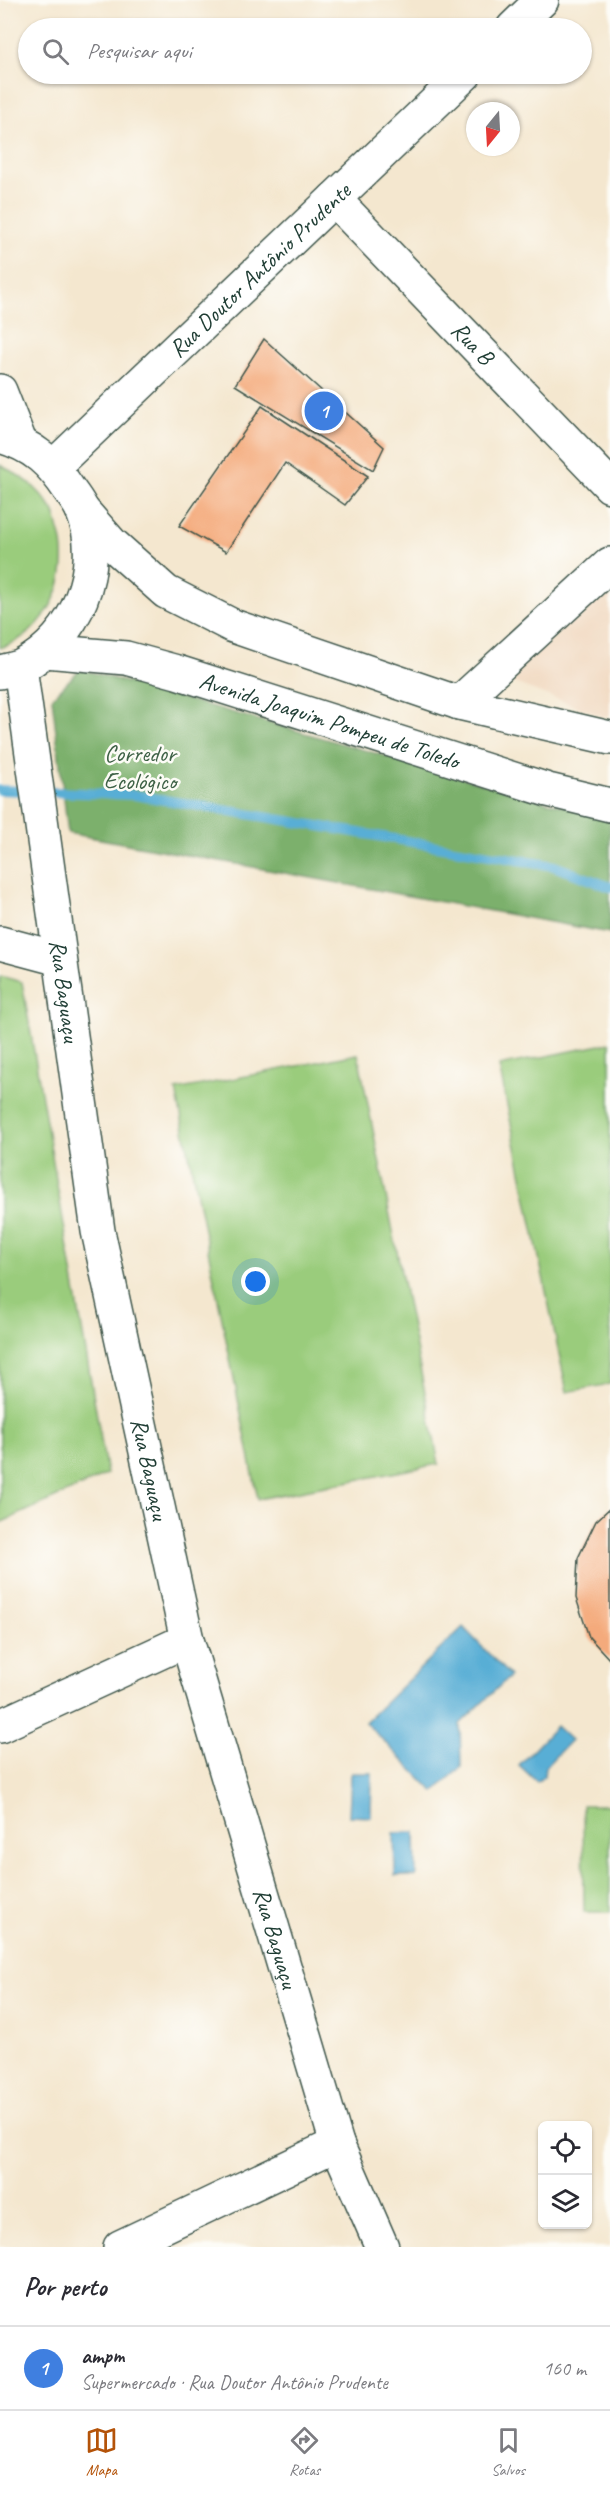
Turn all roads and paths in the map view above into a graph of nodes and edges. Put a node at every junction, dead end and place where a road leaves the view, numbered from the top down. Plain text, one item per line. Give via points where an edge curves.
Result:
1 (542, 0) edge
2 (523, 18) edge
3 (455, 84) edge
4 (334, 199) junction
5 (0, 391) edge
6 (10, 439) edge
7 (54, 466) junction
8 (610, 486) edge
9 (82, 510) junction
10 (610, 564) edge
11 (22, 663) edge
12 (459, 703) junction
13 (610, 738) edge
14 (610, 805) edge
15 (0, 943) edge
16 (60, 959) junction
17 (188, 1640) junction
18 (0, 1726) edge
19 (337, 2144) junction
20 (120, 2247) edge
21 (382, 2247) edge

1 - 2 street
3 - 4 street, Rua Doutor Antônio Prudente
4 - 7 street, Rua Doutor Antônio Prudente
4 - 8 street, Rua B
5 - 6 street
6 - 7 street
7 - 9 street
9 - 11 street via 90,548 87,586 71,622
9 - 12 street via 111,543 166,592 233,626
10 - 12 street
11 - 14 street, Avenida Joaquim Pompeu de Toledo via 136,660 527,783
11 - 16 street, Rua Baguaçu
12 - 13 street
15 - 16 street
16 - 17 street, Rua Baguaçu via 98,1231
17 - 18 street
17 - 19 street, Rua Baguaçu
19 - 20 street
19 - 21 street, Rua Baguaçu

